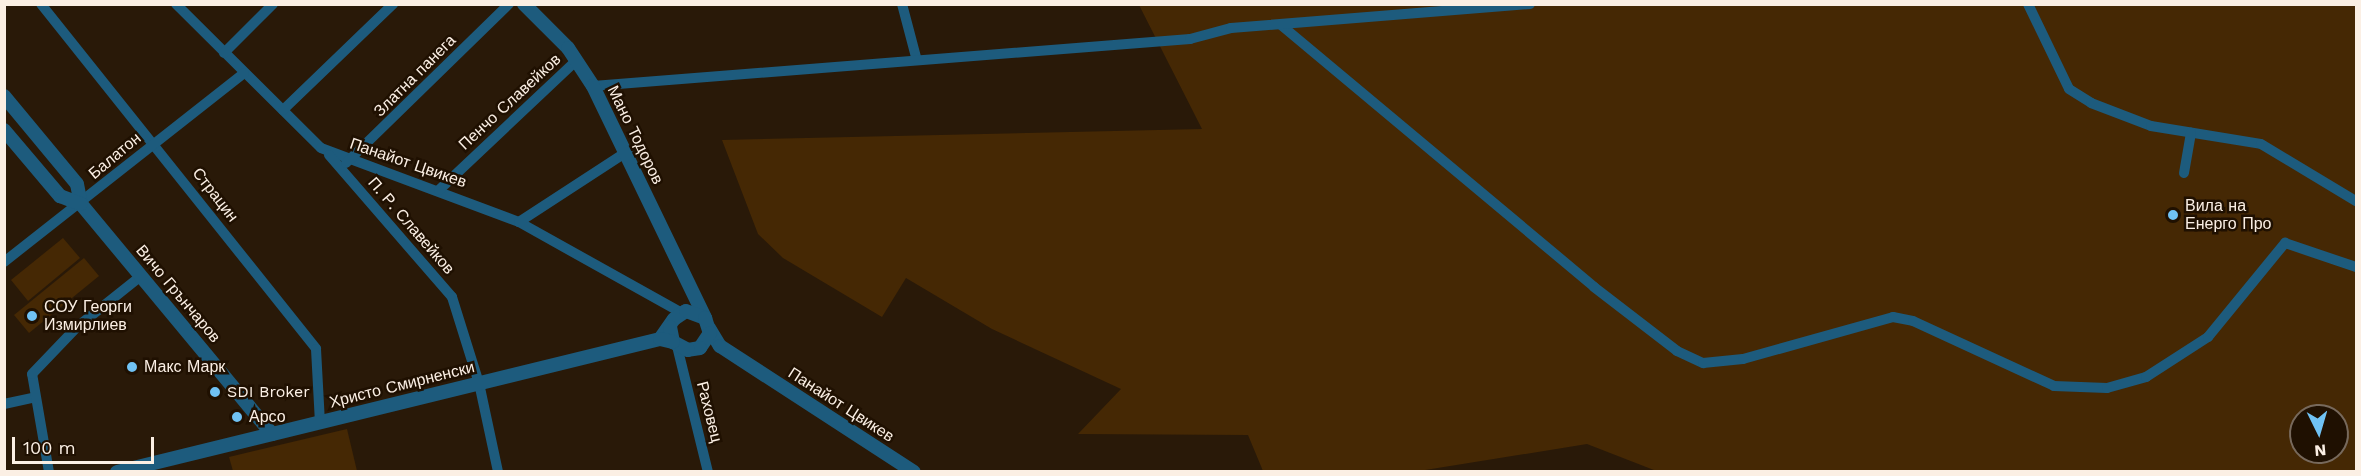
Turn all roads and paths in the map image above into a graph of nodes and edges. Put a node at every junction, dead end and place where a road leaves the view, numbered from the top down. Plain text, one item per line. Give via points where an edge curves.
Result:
1 (41, 4) edge
2 (176, 4) edge
3 (273, 4) edge
4 (393, 4) edge
5 (508, 4) edge
6 (524, 4) edge
7 (902, 4) edge
8 (1530, 4) edge
9 (2028, 4) edge
10 (1281, 25) junction
11 (224, 53) junction
12 (916, 57) junction
13 (577, 60) junction
14 (244, 73) junction
15 (593, 86) junction
16 (4, 96) edge
17 (283, 110) junction
18 (4, 130) edge
19 (2191, 134) junction
20 (154, 143) junction
21 (626, 153) junction
22 (344, 163) junction
23 (2184, 173) dead end
24 (439, 190) junction
25 (2356, 201) edge
26 (81, 204) junction
27 (519, 222) junction
28 (4, 262) edge
29 (2356, 267) edge
30 (141, 276) junction
31 (696, 294) junction
32 (664, 307) junction
33 (687, 312) junction
34 (707, 323) junction
35 (671, 326) junction
36 (720, 346) junction
37 (680, 347) junction
38 (479, 383) junction
39 (32, 398) junction
40 (4, 404) edge
41 (320, 422) junction
42 (273, 434) junction
43 (49, 471) edge
44 (117, 471) edge
45 (498, 471) edge
46 (708, 471) edge
47 (914, 471) edge

1 - 20 street, Страцин
2 - 11 street, Панайот Цвикев
3 - 11 street
4 - 17 street
5 - 22 street, Златна панега
6 - 13 street, Мано Тодоров
7 - 12 street
8 - 10 street
9 - 19 street via 2069,89 2151,126
10 - 12 street via 1231,28 1190,39
10 - 29 street via 1585,280 1677,351 1704,363 1743,359 1893,317 1913,321 2054,386 2107,388 2146,377 2208,337 2285,243
11 - 14 street, Панайот Цвикев
12 - 15 street
13 - 15 street, Мано Тодоров
13 - 24 street, Пенчо Славейков
14 - 17 street, Панайот Цвикев
14 - 20 street, Балатон
15 - 21 street, Мано Тодоров
16 - 26 street, Вичо Грънчаров via 77,184
17 - 22 street, Панайот Цвикев via 321,148
18 - 26 street, Вичо Грънчаров via 60,196
19 - 23 street
19 - 25 street via 2261,144
20 - 26 street, Балатон
20 - 41 street, Страцин via 316,349
21 - 27 street
21 - 31 street, Мано Тодоров
22 - 24 street, Панайот Цвикев
22 - 38 street, П. Р. Славейков via 452,297
24 - 27 street, Панайот Цвикев
26 - 28 street, Балатон
26 - 30 street, Вичо Грънчаров
27 - 32 street, Панайот Цвикев
30 - 39 street via 53,350 32,374
30 - 42 street, Вичо Грънчаров
31 - 33 street
31 - 34 street, Мано Тодоров
32 - 33 street, Панайот Цвикев
32 - 35 street
33 - 34 street
33 - 35 street
34 - 36 street, Панайот Цвикев
34 - 37 street
35 - 37 street
36 - 37 street
36 - 47 street, Панайот Цвикев
37 - 38 street, Христо Смирненски
37 - 46 street, Раховец
38 - 41 street, Христо Смирненски
38 - 45 street, П. Р. Славейков
39 - 40 street
39 - 43 street
41 - 42 street, Христо Смирненски
42 - 44 street, Христо Смирненски

